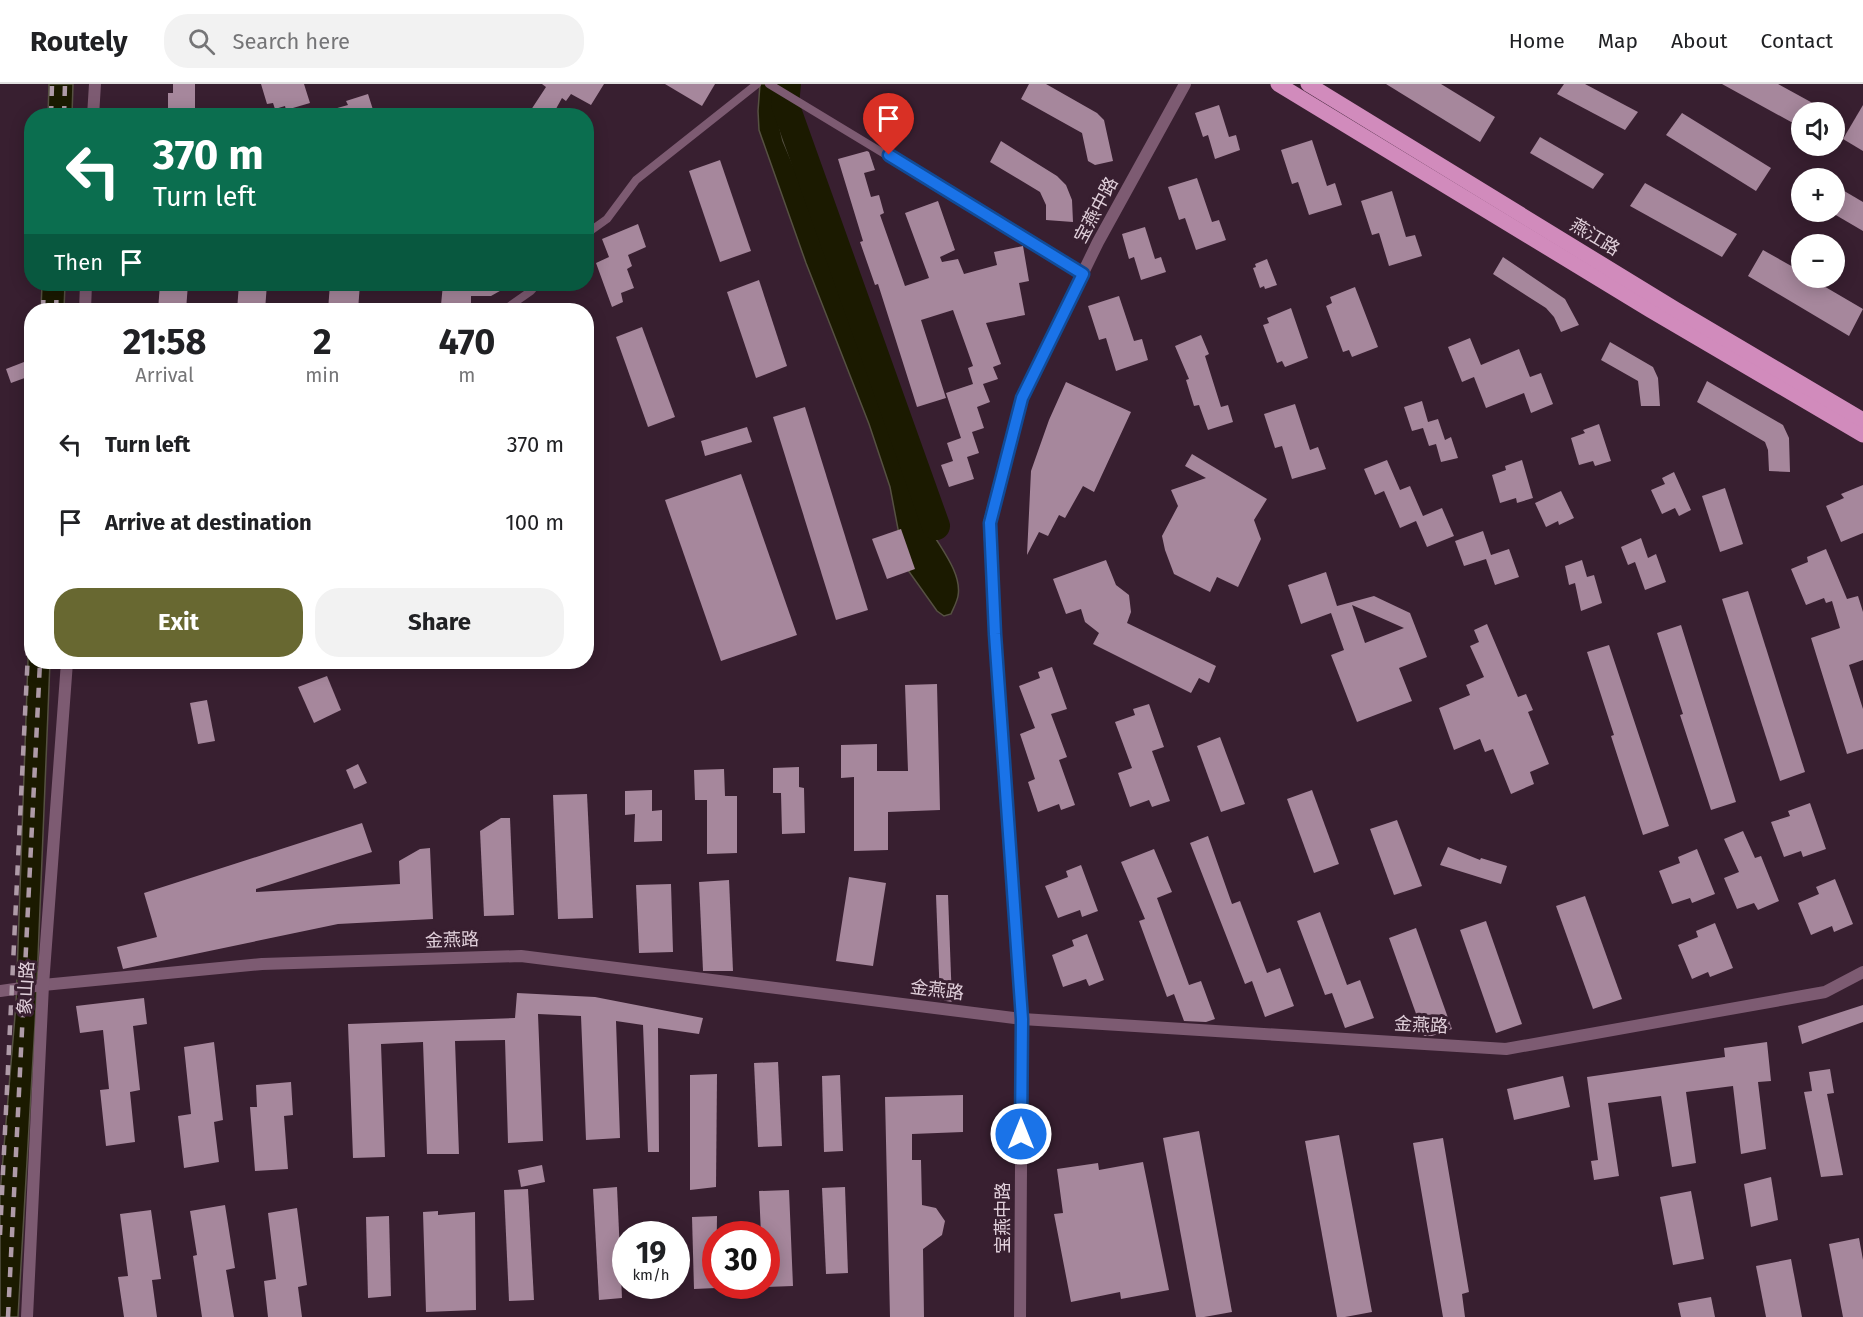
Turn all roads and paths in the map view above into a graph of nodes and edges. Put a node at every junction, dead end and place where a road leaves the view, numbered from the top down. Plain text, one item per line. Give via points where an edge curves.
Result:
1 (94, 84) edge
2 (758, 84) edge
3 (1185, 84) edge
4 (1278, 84) edge
5 (1308, 84) edge
6 (772, 85) edge
7 (93, 108) edge
8 (594, 228) edge
9 (1083, 274) junction
10 (531, 291) edge
11 (514, 303) edge
12 (1863, 420) edge
13 (1863, 435) edge
14 (66, 669) edge
15 (1863, 972) edge
16 (43, 985) junction
17 (0, 991) edge
18 (1022, 1019) junction
19 (27, 1317) edge
20 (1020, 1317) edge

1 - 7 street
2 - 8 lane via 636,180 607,219
3 - 9 street, 宝燕中路
4 - 13 main road
5 - 12 main road, 燕江路
6 - 9 lane
9 - 18 street, 宝燕中路 via 1022,398 990,523
10 - 11 lane
14 - 16 street, 象山路
15 - 18 street, 金燕路 via 1825,992 1506,1048
16 - 17 street, 金燕路
16 - 18 street, 金燕路 via 262,964 521,956
16 - 19 street, 象山路
18 - 20 street, 宝燕中路

